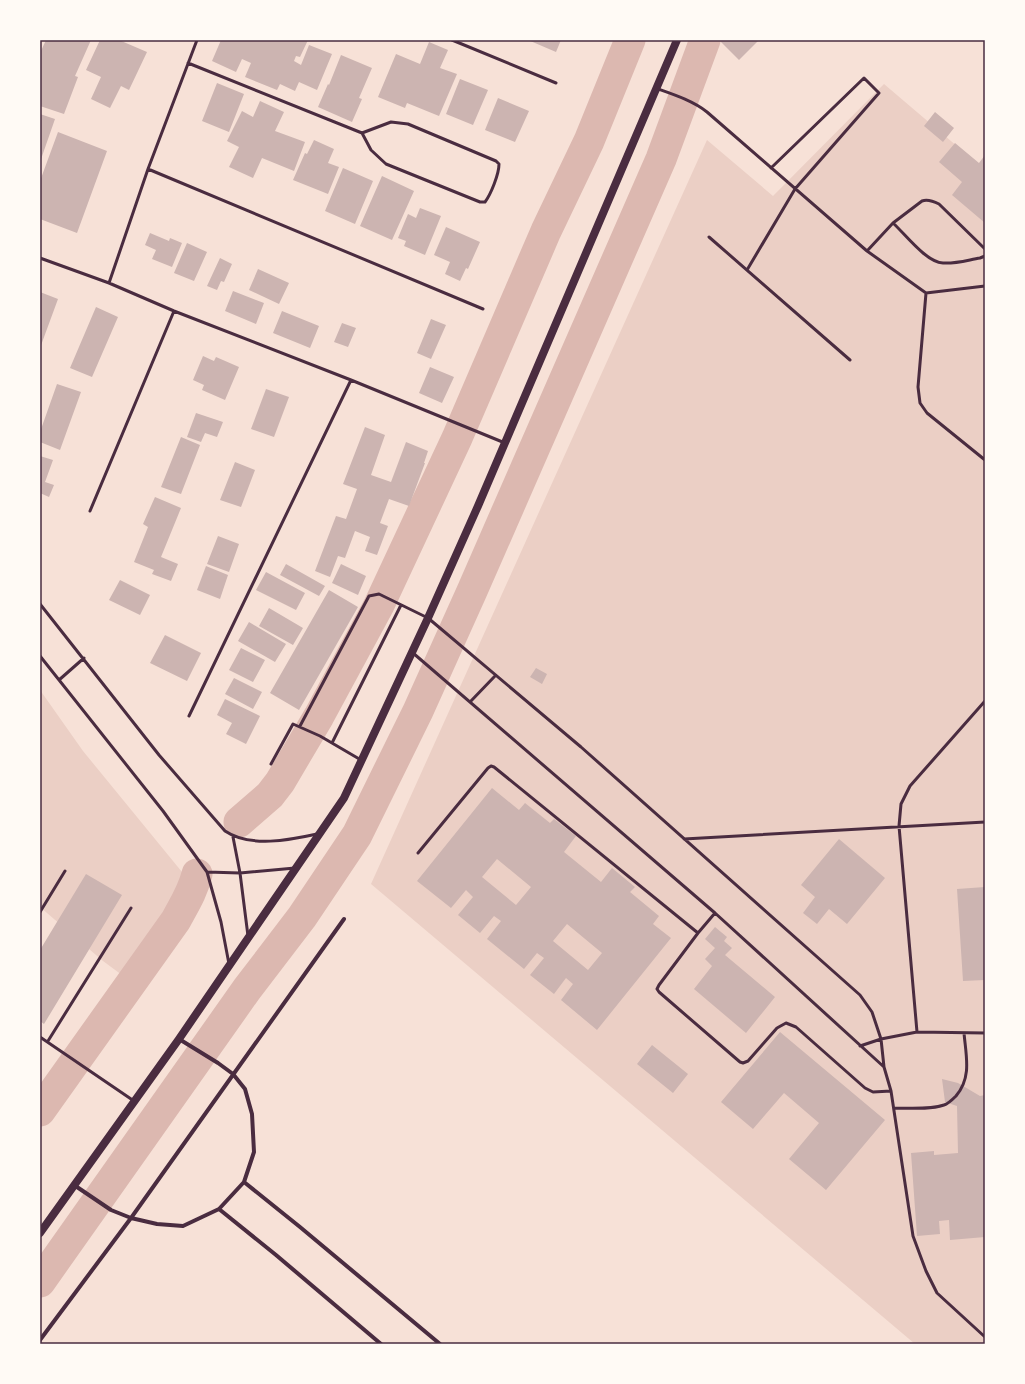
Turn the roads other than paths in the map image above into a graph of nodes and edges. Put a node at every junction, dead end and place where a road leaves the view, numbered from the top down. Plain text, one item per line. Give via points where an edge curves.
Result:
1 (197, 40) edge
2 (452, 40) edge
3 (676, 40) edge
4 (188, 63) junction
5 (556, 83) dead end
6 (656, 89) junction
7 (362, 132) junction
8 (771, 168) junction
9 (148, 169) junction
10 (795, 189) junction
11 (894, 223) junction
12 (709, 237) dead end
13 (985, 250) edge
14 (867, 251) junction
15 (985, 256) edge
16 (40, 258) edge
17 (747, 270) junction
18 (109, 283) junction
19 (985, 286) edge
20 (926, 293) junction
21 (483, 309) dead end
22 (174, 311) junction
23 (850, 360) dead end
24 (350, 380) junction
25 (505, 443) junction
26 (985, 460) edge
27 (90, 511) dead end
28 (40, 604) edge
29 (401, 605) junction
30 (431, 620) junction
31 (415, 654) junction
32 (40, 656) edge
33 (84, 658) junction
34 (495, 676) junction
35 (59, 680) junction
36 (985, 701) edge
37 (470, 702) junction
38 (190, 716) dead end
39 (300, 726) junction
40 (332, 743) junction
41 (362, 761) junction
42 (271, 764) dead end
43 (985, 822) edge
44 (899, 826) junction
45 (321, 833) junction
46 (233, 837) junction
47 (684, 839) junction
48 (418, 853) dead end
49 (297, 868) junction
50 (65, 871) dead end
51 (207, 872) junction
52 (240, 873) junction
53 (131, 908) dead end
54 (40, 912) edge
55 (715, 913) junction
56 (344, 919) dead end
57 (698, 933) junction
58 (248, 939) junction
59 (229, 966) junction
60 (917, 1032) junction
61 (985, 1032) edge
62 (964, 1033) junction
63 (40, 1037) edge
64 (178, 1039) junction
65 (881, 1039) junction
66 (48, 1041) junction
67 (860, 1046) junction
68 (884, 1067) junction
69 (232, 1074) junction
70 (891, 1091) junction
71 (134, 1101) junction
72 (894, 1108) junction
73 (244, 1182) junction
74 (74, 1185) junction
75 (219, 1209) junction
76 (131, 1218) junction
77 (40, 1233) edge
78 (985, 1337) edge
79 (40, 1340) edge
80 (381, 1344) edge
81 (440, 1344) edge

1 - 4 lane
2 - 5 lane
3 - 6 main road
4 - 7 lane
4 - 9 lane
6 - 8 lane via 696,105
6 - 25 main road
7 - 7 lane via 371,150 386,164 480,202 485,202 488,198 498,170 499,164 496,161 408,124 391,122
8 - 10 lane
8 - 10 lane via 864,78 878,93
9 - 18 lane
9 - 21 lane
10 - 14 lane
10 - 17 lane
11 - 13 lane via 922,201 931,200 939,204
11 - 14 lane
11 - 15 lane via 928,257 936,261 944,263
12 - 17 lane
14 - 20 lane
16 - 18 lane
17 - 23 lane
18 - 22 lane
19 - 20 lane
20 - 26 lane via 918,386 920,402 927,413
22 - 24 lane
22 - 27 lane
24 - 25 lane
24 - 38 lane
25 - 30 main road
28 - 33 lane
29 - 30 lane
29 - 39 lane via 379,594 369,596
29 - 40 lane
30 - 31 main road
30 - 34 lane
31 - 37 lane
31 - 41 main road
32 - 35 lane
33 - 35 lane
33 - 46 lane via 164,760 206,810
34 - 37 lane
34 - 47 lane via 581,747
35 - 51 lane via 163,811
36 - 44 lane via 910,786 901,804
37 - 55 lane
39 - 40 lane
39 - 42 lane via 293,724
40 - 41 lane
41 - 45 main road via 344,798
43 - 44 lane
44 - 47 lane
44 - 60 lane
45 - 46 lane via 279,840 246,840
45 - 49 main road
46 - 52 lane
47 - 65 lane via 860,995 872,1012
48 - 57 lane via 491,766
49 - 52 lane
49 - 58 main road
50 - 54 lane
51 - 52 lane
51 - 59 lane
52 - 58 lane
53 - 66 lane
55 - 57 lane
55 - 67 lane
56 - 69 street
57 - 70 lane via 657,989 740,1062 748,1061 777,1028 786,1023 796,1027 865,1088 873,1092
58 - 59 main road
59 - 64 main road
60 - 62 lane
60 - 65 lane
61 - 62 lane
62 - 72 lane via 967,1066 965,1081 954,1098 946,1105 928,1108
63 - 66 lane
64 - 69 street
64 - 71 main road
65 - 67 lane
65 - 68 lane
66 - 71 lane
67 - 68 lane
68 - 70 lane
69 - 73 street via 245,1089 252,1114 254,1152
69 - 76 street
70 - 72 lane
71 - 74 main road
72 - 78 lane via 913,1236 926,1271 937,1293
73 - 75 street
73 - 81 street
74 - 76 street via 111,1210
74 - 77 main road
75 - 76 street via 183,1226
75 - 80 street
76 - 79 street

